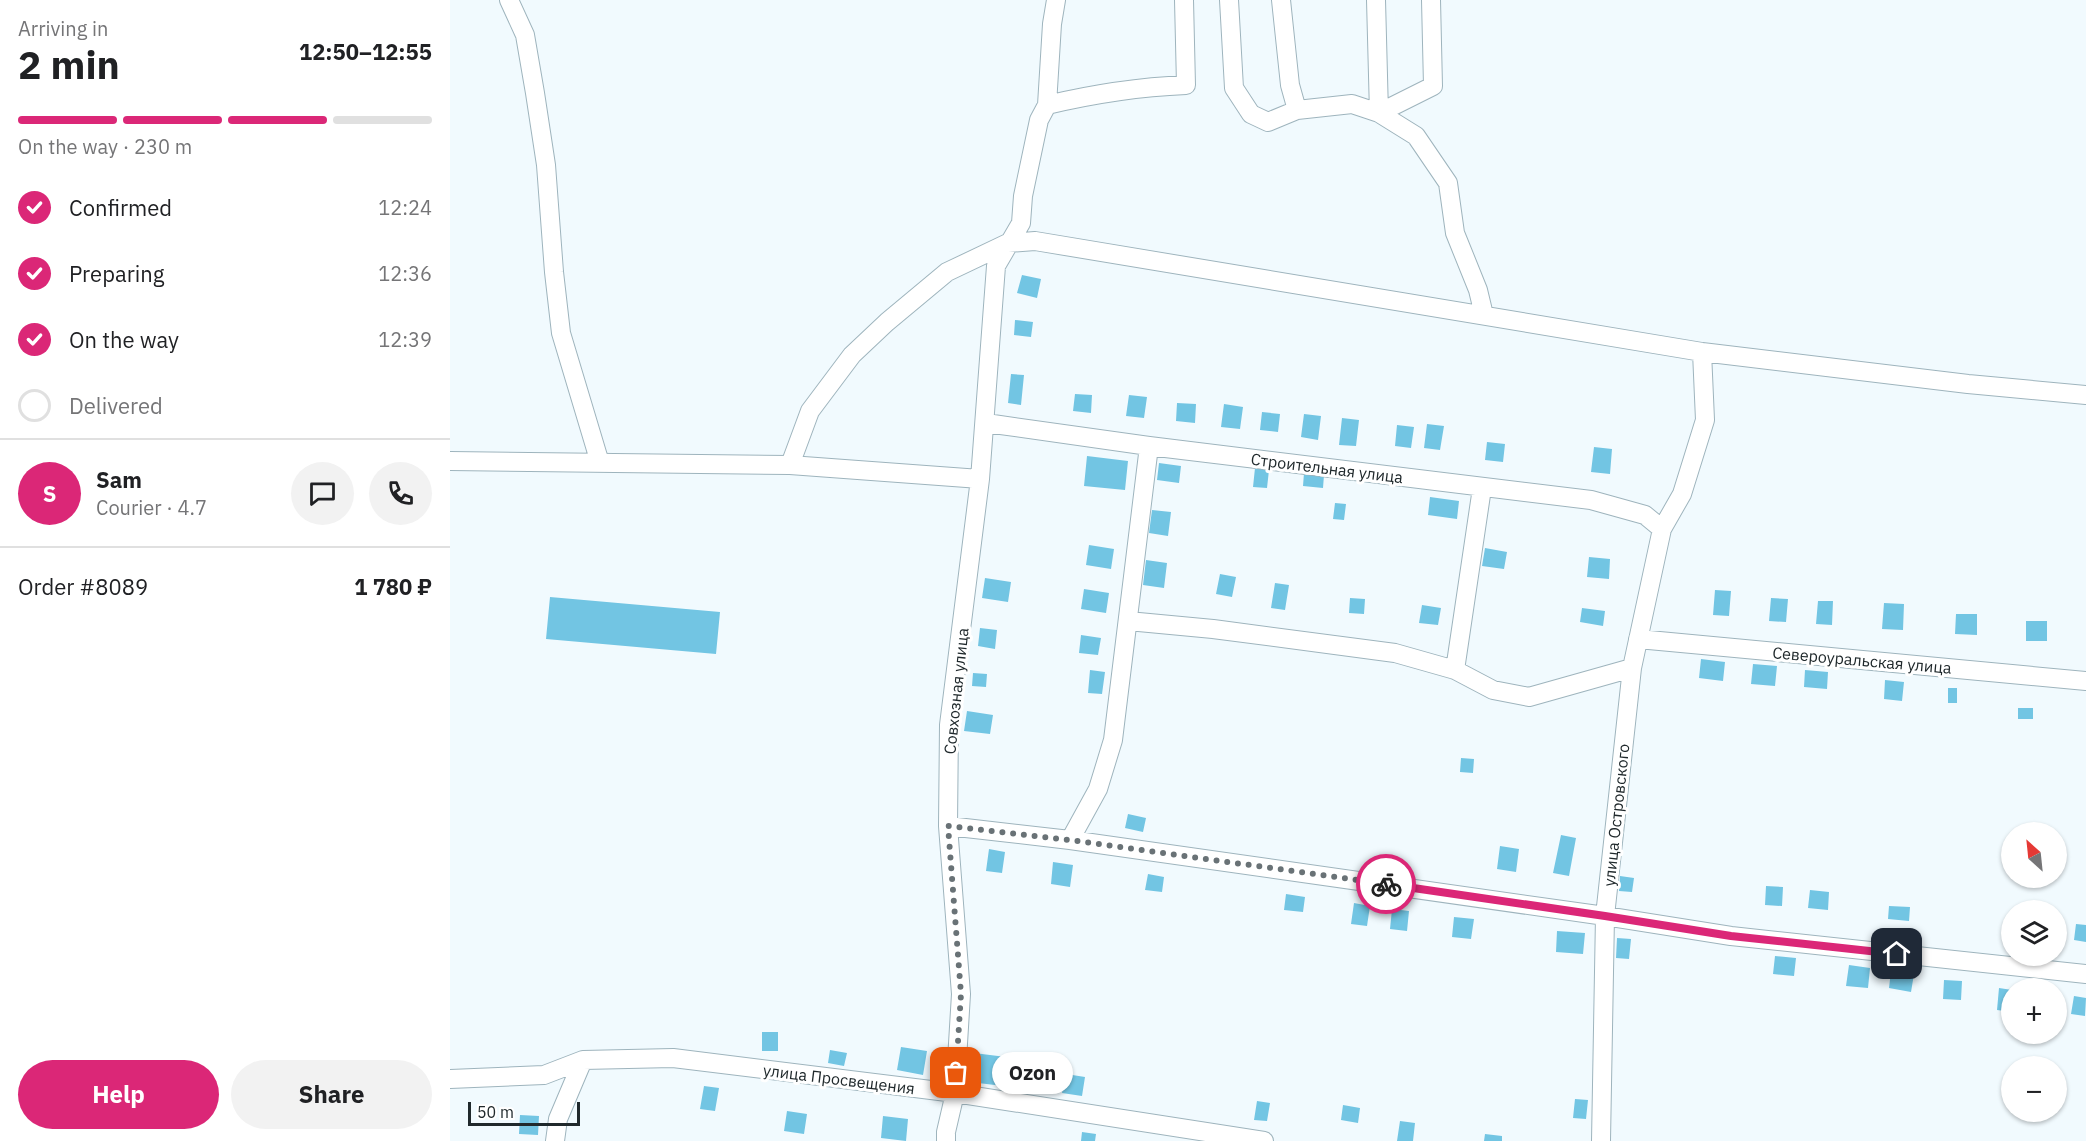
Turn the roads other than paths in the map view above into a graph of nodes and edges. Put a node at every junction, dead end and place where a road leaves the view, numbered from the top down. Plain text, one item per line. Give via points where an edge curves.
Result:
1 (509, 0) edge
2 (1056, 0) edge
3 (1184, 0) edge
4 (1229, 0) edge
5 (1281, 0) edge
6 (1376, 0) edge
7 (1431, 0) edge
8 (1047, 105) junction
9 (1297, 110) junction
10 (1379, 113) junction
11 (1008, 243) junction
12 (1484, 315) junction
13 (1702, 352) junction
14 (2086, 395) edge
15 (986, 423) junction
16 (1149, 446) junction
17 (450, 461) edge
18 (600, 462) junction
19 (790, 465) junction
20 (980, 480) junction
21 (1482, 488) junction
22 (1662, 529) junction
23 (1128, 621) junction
24 (1638, 639) junction
25 (1632, 668) junction
26 (1455, 670) junction
27 (2086, 681) edge
28 (948, 826) junction
29 (1070, 840) junction
30 (1605, 916) junction
31 (2086, 974) edge
32 (583, 1060) junction
33 (450, 1080) edge
34 (955, 1093) junction
35 (555, 1141) edge
36 (946, 1141) edge
37 (1264, 1141) edge
38 (1600, 1141) edge

1 - 18 street via 525,35 535,93 546,165 561,333
2 - 8 street, Совхозная улица
3 - 8 street via 1186,85 1146,87
4 - 9 street via 1234,88 1251,114 1268,122
5 - 9 street via 1290,85
6 - 10 street
7 - 10 street via 1433,86
8 - 11 street, Совхозная улица via 1039,120 1021,223
9 - 10 street via 1352,104
10 - 12 street via 1416,136 1448,183 1455,233
11 - 12 street via 1035,241
11 - 15 street, Совхозная улица via 996,266
11 - 19 street via 948,272 852,355 810,411
12 - 13 street
13 - 14 street
13 - 22 street, улица Островского via 1705,420 1682,494
15 - 16 street, Строительная улица
15 - 20 street, Совхозная улица
16 - 21 street, Строительная улица
16 - 23 street
17 - 18 street
18 - 19 street
19 - 20 street
20 - 28 street, Совхозная улица via 949,725
21 - 22 street, Строительная улица via 1591,500 1645,515
21 - 26 street
22 - 24 street, улица Островского
23 - 26 street via 1395,653
23 - 29 street via 1113,740 1098,789
24 - 25 street, улица Островского
24 - 27 street, Североуральская улица
25 - 26 street via 1529,697 1493,690
25 - 30 street, улица Островского
28 - 29 street
28 - 34 street, Совхозная улица via 961,994
29 - 30 street
30 - 31 street via 1731,936
30 - 38 street, улица Островского
32 - 33 street, улица Просвещения via 544,1075
32 - 34 street, улица Просвещения via 673,1058
32 - 35 street via 558,1119
34 - 36 street, Совхозная улица
34 - 37 street, улица Просвещения

